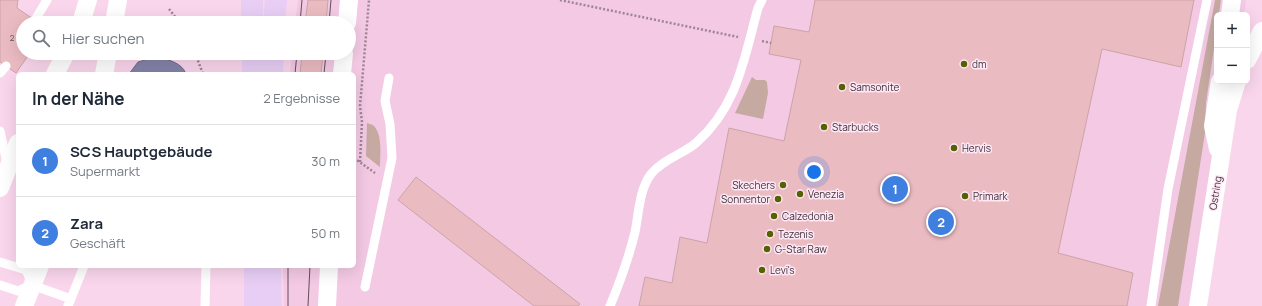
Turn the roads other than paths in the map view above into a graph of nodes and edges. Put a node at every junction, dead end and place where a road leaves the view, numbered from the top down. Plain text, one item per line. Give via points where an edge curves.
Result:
1 (47, 0) edge
2 (88, 0) edge
3 (118, 0) edge
4 (252, 0) edge
5 (276, 0) edge
6 (285, 0) edge
7 (349, 0) edge
8 (762, 0) edge
9 (1206, 0) edge
10 (1232, 0) edge
11 (1230, 12) edge
12 (37, 16) edge
13 (83, 16) edge
14 (115, 16) edge
15 (252, 16) edge
16 (275, 16) edge
17 (280, 16) edge
18 (348, 16) edge
19 (1262, 31) edge
20 (1250, 54) edge
21 (62, 60) edge
22 (107, 60) edge
23 (252, 60) edge
24 (273, 60) edge
25 (343, 60) edge
26 (56, 72) edge
27 (104, 72) edge
28 (253, 72) edge
29 (272, 72) edge
30 (342, 72) edge
31 (388, 78) dead end
32 (1220, 84) edge
33 (1236, 84) edge
34 (0, 131) edge
35 (16, 148) edge
36 (1220, 160) junction
37 (7, 167) junction
38 (0, 188) edge
39 (0, 262) edge
40 (16, 267) edge
41 (20, 268) edge
42 (39, 268) edge
43 (83, 268) edge
44 (206, 268) edge
45 (255, 268) edge
46 (270, 268) edge
47 (329, 268) edge
48 (32, 285) junction
49 (0, 286) edge
50 (365, 287) dead end
51 (70, 303) edge
52 (24, 306) edge
53 (205, 306) edge
54 (255, 306) edge
55 (271, 306) edge
56 (327, 306) edge
57 (610, 306) edge
58 (1151, 306) edge
59 (1198, 306) edge

1 - 12 lane
2 - 13 street
3 - 14 street
4 - 15 main road
5 - 16 main road
6 - 17 street
7 - 18 street
8 - 57 lane via 741,71 726,108 696,143 660,166 646,184 623,274
9 - 58 lane via 1168,189
10 - 11 street
19 - 20 street
21 - 26 street
22 - 27 street
23 - 28 main road
24 - 29 main road
25 - 30 street
31 - 50 lane via 385,101 390,124 392,158
32 - 36 street via 1213,126
33 - 36 street, Ostring via 1228,110
34 - 37 lane
35 - 37 street
36 - 59 street, Ostring
37 - 38 street
39 - 40 lane
41 - 48 lane via 26,270
42 - 48 street
43 - 51 lane
44 - 53 lane
45 - 54 main road
46 - 55 main road
47 - 56 street
48 - 49 lane via 18,291
48 - 51 lane
48 - 52 street

